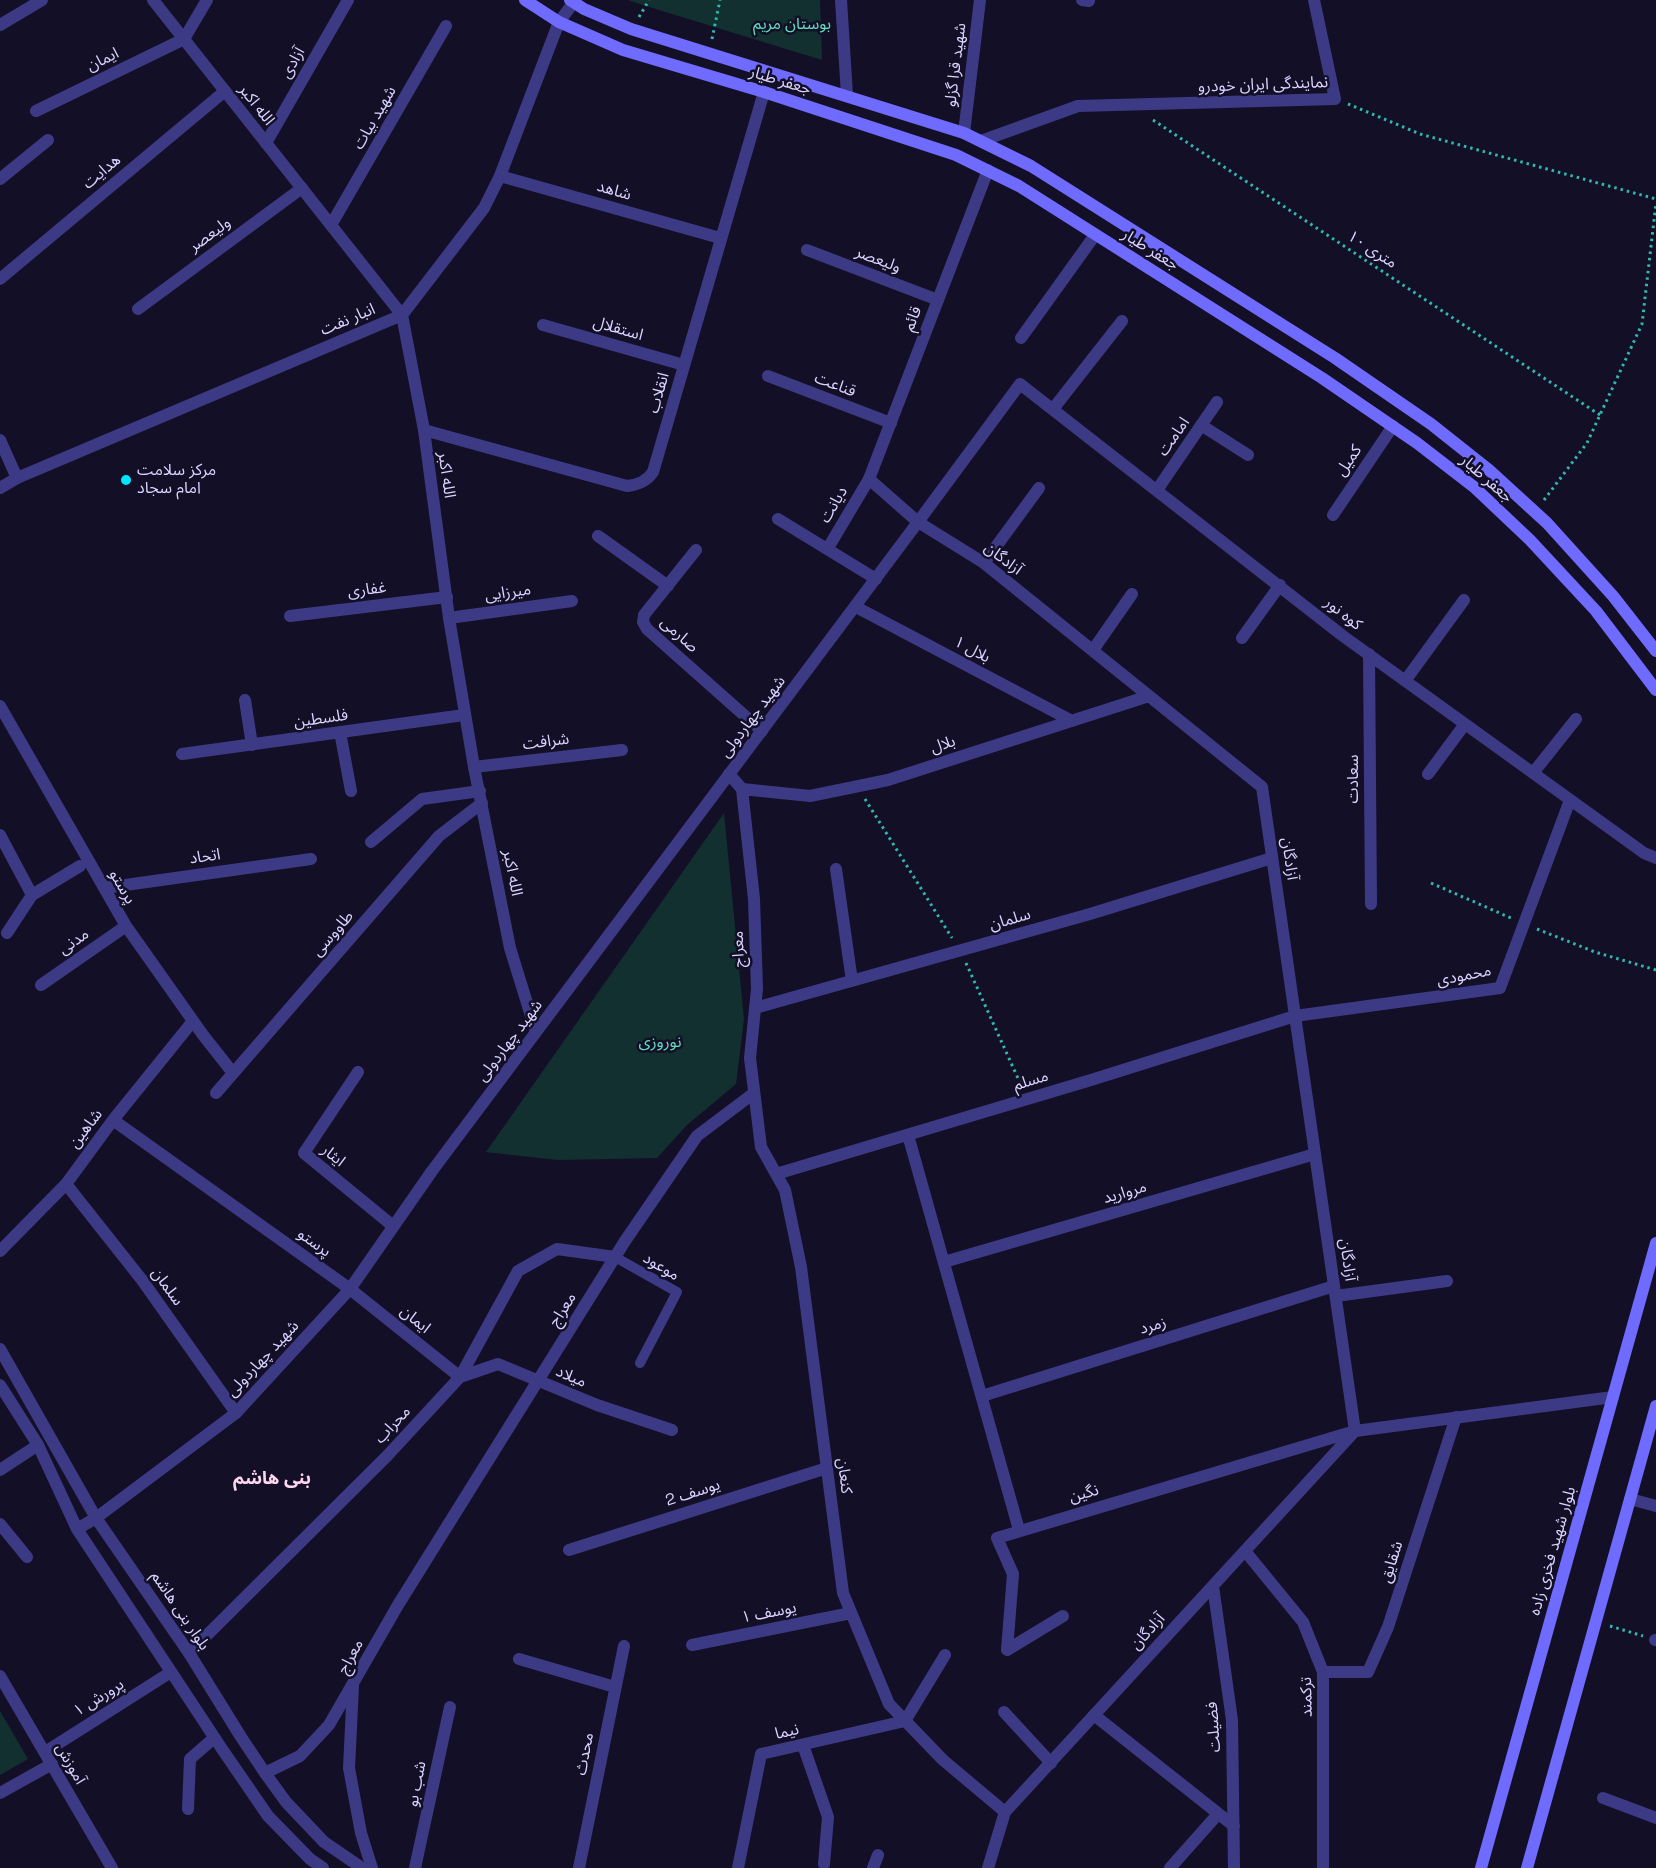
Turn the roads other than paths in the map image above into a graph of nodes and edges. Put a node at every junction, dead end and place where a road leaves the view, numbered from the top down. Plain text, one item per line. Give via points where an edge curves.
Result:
1 (42, 0) edge
2 (153, 0) edge
3 (207, 0) edge
4 (348, 0) edge
5 (525, 0) edge
6 (840, 0) edge
7 (980, 0) edge
8 (1314, 0) edge
9 (572, 1) edge
10 (559, 22) junction
11 (0, 24) edge
12 (446, 26) dead end
13 (184, 39) junction
14 (225, 91) junction
15 (764, 92) junction
16 (847, 95) junction
17 (36, 111) dead end
18 (964, 133) junction
19 (48, 140) dead end
20 (981, 141) junction
21 (266, 143) junction
22 (988, 170) junction
23 (500, 176) junction
24 (0, 179) edge
25 (302, 188) junction
26 (331, 225) junction
27 (1095, 234) junction
28 (720, 238) junction
29 (807, 250) dead end
30 (0, 279) edge
31 (938, 300) junction
32 (138, 309) dead end
33 (402, 315) junction
34 (1122, 321) dead end
35 (543, 325) dead end
36 (1021, 338) dead end
37 (684, 365) junction
38 (768, 376) dead end
39 (1020, 384) joint
40 (1217, 402) dead end
41 (1053, 409) junction
42 (890, 424) junction
43 (1202, 425) junction
44 (1393, 426) junction
45 (424, 430) junction
46 (0, 440) edge
47 (1248, 454) dead end
48 (17, 478) junction
49 (869, 479) junction
50 (0, 488) edge
51 (1039, 488) dead end
52 (1157, 490) junction
53 (1333, 514) dead end
54 (778, 519) dead end
55 (918, 522) junction
56 (598, 536) dead end
57 (828, 548) junction
58 (696, 550) dead end
59 (984, 563) junction
60 (876, 578) junction
61 (1280, 585) junction
62 (668, 586) junction
63 (1132, 594) dead end
64 (447, 597) junction
65 (1615, 598) junction
66 (1464, 600) dead end
67 (572, 601) dead end
68 (856, 607) junction
69 (1598, 613) junction
70 (290, 616) dead end
71 (449, 618) junction
72 (1242, 638) dead end
73 (1093, 650) junction
74 (1656, 651) edge
75 (1369, 654) junction
76 (1405, 681) junction
77 (1656, 690) edge
78 (1149, 696) junction
79 (244, 700) dead end
80 (0, 706) edge
81 (464, 715) junction
82 (1576, 719) dead end
83 (1072, 721) junction
84 (1465, 724) junction
85 (762, 731) junction
86 (340, 732) junction
87 (252, 745) junction
88 (622, 750) dead end
89 (182, 754) dead end
90 (474, 767) junction
91 (1534, 773) junction
92 (729, 774) junction
93 (1428, 774) dead end
94 (742, 789) junction
95 (351, 791) dead end
96 (481, 797) junction
97 (1570, 800) junction
98 (0, 835) edge
99 (371, 842) dead end
100 (311, 858) dead end
101 (1272, 858) junction
102 (1656, 858) edge
103 (80, 866) dead end
104 (836, 869) dead end
105 (104, 888) junction
106 (32, 894) junction
107 (1371, 904) dead end
108 (126, 926) junction
109 (7, 933) dead end
110 (852, 981) junction
111 (41, 985) dead end
112 (754, 1008) junction
113 (1295, 1016) junction
114 (193, 1021) junction
115 (536, 1032) junction
116 (358, 1072) dead end
117 (234, 1073) junction
118 (754, 1093) junction
119 (216, 1094) dead end
120 (113, 1120) junction
121 (908, 1135) junction
122 (1315, 1154) junction
123 (776, 1174) junction
124 (66, 1184) junction
125 (393, 1226) junction
126 (1656, 1243) edge
127 (0, 1251) edge
128 (615, 1257) junction
129 (944, 1262) junction
130 (1447, 1282) dead end
131 (350, 1289) junction
132 (1335, 1291) junction
133 (0, 1349) edge
134 (640, 1363) dead end
135 (460, 1377) junction
136 (538, 1381) junction
137 (0, 1385) edge
138 (982, 1396) junction
139 (1613, 1397) junction
140 (1656, 1406) edge
141 (236, 1413) junction
142 (1456, 1417) junction
143 (672, 1430) dead end
144 (1354, 1431) junction
145 (38, 1445) junction
146 (827, 1468) junction
147 (0, 1470) edge
148 (1630, 1499) junction
149 (1656, 1506) edge
150 (96, 1518) junction
151 (0, 1524) edge
152 (77, 1529) junction
153 (1020, 1530) junction
154 (569, 1550) dead end
155 (1245, 1550) junction
156 (27, 1557) dead end
157 (1213, 1586) junction
158 (851, 1613) junction
159 (1063, 1616) dead end
160 (692, 1645) dead end
161 (624, 1646) dead end
162 (190, 1653) junction
163 (944, 1655) dead end
164 (518, 1659) dead end
165 (171, 1672) junction
166 (1323, 1672) junction
167 (0, 1676) edge
168 (354, 1683) junction
169 (615, 1687) junction
170 (450, 1706) dead end
171 (1004, 1712) dead end
172 (1094, 1715) junction
173 (905, 1722) junction
174 (214, 1738) junction
175 (803, 1745) junction
176 (45, 1752) junction
177 (1051, 1763) junction
178 (52, 1764) junction
179 (265, 1773) junction
180 (0, 1793) edge
181 (1603, 1798) dead end
182 (188, 1809) dead end
183 (1005, 1812) junction
184 (1218, 1814) junction
185 (1656, 1818) edge
186 (1234, 1826) junction
187 (878, 1855) dead end
188 (824, 1864) dead end
189 (108, 1866) edge
190 (323, 1868) edge
191 (362, 1868) edge
192 (372, 1868) edge
193 (415, 1868) edge
194 (579, 1868) edge
195 (738, 1868) edge
196 (873, 1868) edge
197 (988, 1868) edge
198 (1170, 1868) edge
199 (1234, 1868) edge
200 (1323, 1868) edge
201 (1481, 1868) edge
202 (1527, 1868) edge

1 - 11 street
2 - 13 street, الله اکبر
3 - 13 street
4 - 21 street, آزادی
5 - 10 main road, جعفر طیار
6 - 16 street
7 - 18 street, شهید قرا گزلو
8 - 20 street, نمایندگی ایران خودرو via 1335,99 1078,106
9 - 10 street, انبار نفت
9 - 16 main road, جعفر طیار via 631,28
10 - 15 main road, جعفر طیار via 623,50
10 - 23 street, انبار نفت
12 - 26 street, شهید بیات
13 - 14 street, الله اکبر
13 - 17 street, ایمان
14 - 21 street, الله اکبر
14 - 30 street, هدایت
15 - 22 main road, جعفر طیار via 956,155
15 - 28 street, انقلاب
16 - 18 main road, جعفر طیار
18 - 20 main road, جعفر طیار
19 - 24 street
20 - 65 main road, جعفر طیار via 1030,166 1335,358 1431,424 1489,470 1534,512
21 - 25 street, الله اکبر
22 - 27 main road, جعفر طیار
22 - 31 street, قائم
23 - 28 street, شاهد
23 - 33 street, انبار نفت via 484,208
25 - 26 street, الله اکبر
25 - 32 street, ولیعصر
26 - 33 street, الله اکبر
27 - 36 street
27 - 44 main road, جعفر طیار
28 - 37 street, انقلاب
29 - 31 street, ولیعصر
31 - 42 street, قائم
33 - 45 street, الله اکبر
33 - 48 street, انبار نفت
34 - 41 street
35 - 37 street, استقلال
37 - 45 street, انقلاب via 653,472 634,485 627,486
38 - 42 street, قناعت
39 - 41 street, کوه نور
39 - 55 street, شهید چهاردولی
40 - 43 street, امامت
41 - 52 street, کوه نور
42 - 49 street, قائم
43 - 47 street
43 - 52 street, امامت
44 - 53 street, کمیل
44 - 69 main road, جعفر طیار via 1474,487 1530,540
45 - 64 street, الله اکبر
46 - 48 street
48 - 50 street, انبار نفت
49 - 55 street, آزادگان
49 - 57 street, دیانت
51 - 59 street
52 - 61 street, کوه نور
54 - 57 street, دیانت
55 - 59 street, آزادگان
55 - 60 street, شهید چهاردولی
56 - 62 street
57 - 60 street, دیانت
58 - 62 street, صارمی
59 - 73 street, آزادگان
60 - 68 street, شهید چهاردولی
61 - 72 street
61 - 75 street, کوه نور
62 - 85 street, صارمی via 644,615 647,628
63 - 73 street
64 - 70 street, غفاری
64 - 71 street, الله اکبر
65 - 69 main road
65 - 74 main road, جعفر طیار
66 - 76 street
67 - 71 street, میرزایی
68 - 83 street, بلال ۱
68 - 85 street, شهید چهاردولی
69 - 77 main road, جعفر طیار
71 - 81 street, الله اکبر
73 - 78 street, آزادگان
75 - 76 street, کوه نور
75 - 107 street, سعادت
76 - 84 street, کوه نور
78 - 83 street, بلال
78 - 101 street, آزادگان via 1262,787
79 - 87 street
80 - 105 street, پرستو
81 - 86 street, فلسطین
81 - 90 street, الله اکبر
82 - 91 street
83 - 94 street, بلال via 888,780 810,796
84 - 91 street, کوه نور
84 - 93 street
85 - 92 street, شهید چهاردولی
86 - 87 street, فلسطین
86 - 95 street
87 - 89 street, فلسطین
88 - 90 street, شرافت
90 - 96 street, الله اکبر
91 - 97 street, کوه نور
92 - 94 street
92 - 115 street, شهید چهاردولی
94 - 112 street, معراج via 754,899
96 - 99 street via 422,799
96 - 115 street, الله اکبر via 510,948
96 - 117 street, طاووسی via 439,836
97 - 102 street, کوه نور via 1644,853
97 - 113 street, محمودی via 1500,988
98 - 106 street
100 - 105 street, اتحاد
101 - 110 street, سلمان via 1090,914
101 - 113 street, آزادگان
103 - 106 street
104 - 110 street
105 - 108 street, پرستو
106 - 109 street
108 - 111 street, مدنی
108 - 114 street, پرستو
110 - 112 street, سلمان
112 - 118 street, معراج via 750,1058
113 - 121 street, مسلم
113 - 122 street, آزادگان
114 - 117 street, پرستو
114 - 120 street, شاهین
115 - 125 street, شهید چهاردولی
116 - 125 street, ایثار via 304,1153
117 - 119 street, طاووسی
118 - 123 street, کنعان via 761,1147
118 - 128 street, معراج via 698,1136
120 - 124 street, شاهین
120 - 131 street, پرستو
121 - 123 street, مسلم
121 - 129 street
122 - 129 street, مروارید
122 - 132 street, آزادگان
123 - 146 street, کنعان via 785,1190 801,1267
124 - 127 street, شاهین
124 - 141 street, سلمان via 142,1280
125 - 131 street, شهید چهاردولی
126 - 139 main road, بلوار شهید فخری زاده
128 - 134 lane, موعود via 677,1292
128 - 135 street, محراب via 557,1249 518,1271
128 - 136 street, معراج
129 - 138 street
130 - 132 street, زمرد
131 - 135 street, ایمان
131 - 141 street, شهید چهاردولی
132 - 138 street, زمرد
132 - 144 street, آزادگان
133 - 150 street, بلوار بنی هاشم
135 - 136 street, میلاد via 498,1364
135 - 162 street, محراب via 387,1456
136 - 143 street, میلاد via 597,1406
136 - 168 street, معراج via 398,1605
137 - 145 street
138 - 153 street
139 - 142 street
139 - 201 main road, بلوار شهید فخری زاده
140 - 148 main road
141 - 150 street, شهید چهاردولی
142 - 144 street
142 - 166 street, شقایق via 1388,1627 1368,1672
144 - 153 street, نگین
144 - 155 street, آزادگان
145 - 147 street
145 - 152 street
146 - 154 street, یوسف 2
146 - 158 street, کنعان via 843,1593
148 - 149 street
148 - 202 main road
150 - 152 street, شهید چهاردولی
150 - 162 street, بلوار بنی هاشم
151 - 156 street
152 - 165 street
153 - 159 street, نگین via 997,1538 1013,1574 1007,1650
155 - 157 street, آزادگان
155 - 166 street, ترکمند via 1303,1622
157 - 172 street, آزادگان
157 - 186 street, فضیلت via 1232,1720
158 - 160 street, یوسف ۱
158 - 173 street, کنعان via 888,1704
161 - 169 street, محدث
162 - 179 street, بلوار بنی هاشم
163 - 173 street
164 - 169 street
165 - 174 street
165 - 176 street, پرورش ۱
166 - 200 street, ترکمند
167 - 176 street, آموزش
168 - 179 street via 330,1725 300,1756
168 - 192 street, معراج via 349,1768 361,1833
169 - 194 street, محدث
170 - 193 street, شب بو
171 - 177 street
172 - 177 street, آزادگان
172 - 184 street
173 - 175 street, نیما
173 - 183 street, کنعان via 942,1760
174 - 182 street via 190,1759
174 - 190 street via 268,1816
175 - 188 street via 828,1817
175 - 195 street, نیما via 761,1754
176 - 178 street, آموزش
177 - 183 street, آزادگان
178 - 180 street
178 - 189 street, آموزش
179 - 191 street, بلوار بنی هاشم via 286,1802 324,1842
181 - 185 street
183 - 197 street, آزادگان
184 - 186 street
184 - 198 street
186 - 199 street, فضیلت
187 - 196 street

